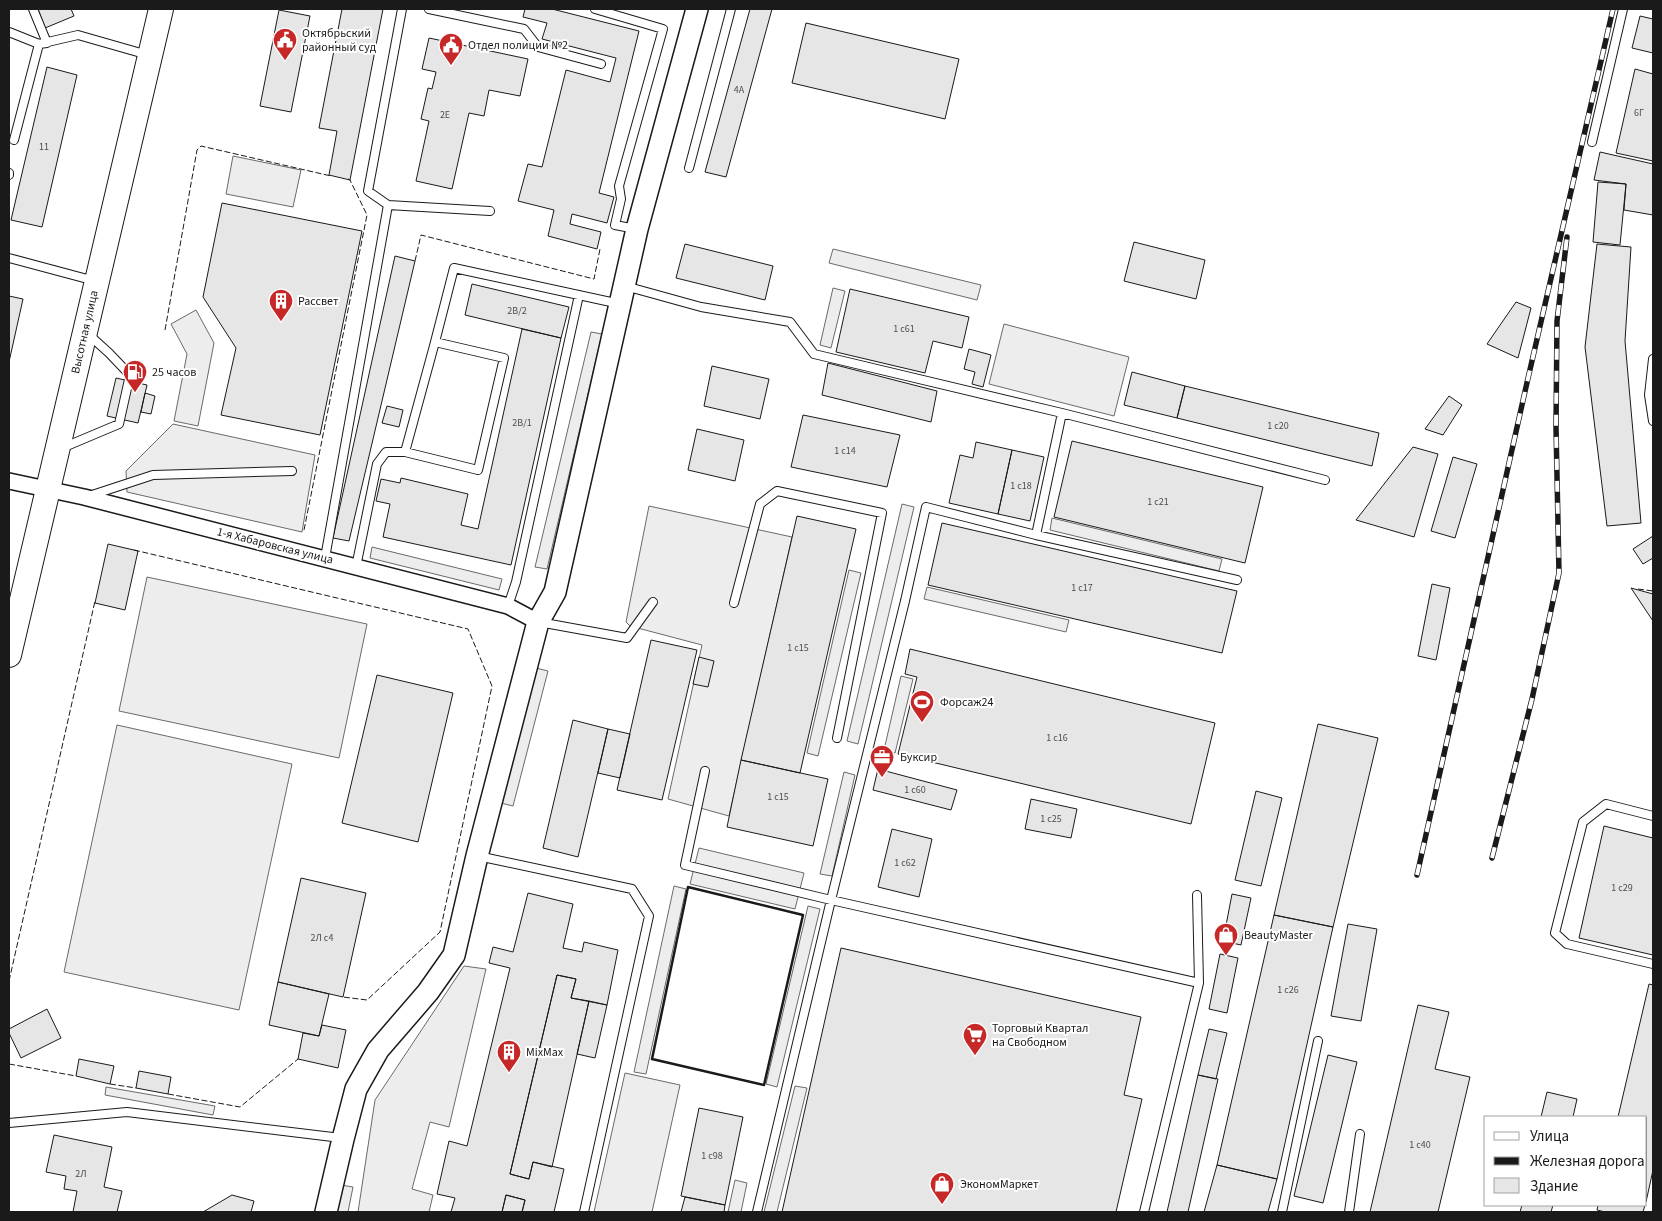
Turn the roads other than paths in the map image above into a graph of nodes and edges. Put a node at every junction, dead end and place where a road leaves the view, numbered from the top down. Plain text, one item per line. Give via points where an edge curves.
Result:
1 (33, 9) edge
2 (161, 9) edge
3 (402, 9) edge
4 (429, 9) edge
5 (595, 9) edge
6 (697, 9) edge
7 (731, 9) edge
8 (1623, 9) edge
9 (9, 32) edge
10 (43, 44) junction
11 (150, 56) junction
12 (601, 64) dead end
13 (14, 140) dead end
14 (1592, 142) dead end
15 (689, 168) dead end
16 (388, 205) junction
17 (490, 211) dead end
18 (637, 229) junction
19 (9, 258) edge
20 (97, 281) junction
21 (579, 295) junction
22 (623, 295) junction
23 (85, 332) junction
24 (435, 342) junction
25 (1653, 359) edge
26 (1062, 413) junction
27 (1653, 421) edge
28 (58, 449) junction
29 (405, 452) junction
30 (292, 471) dead end
31 (1325, 480) dead end
32 (9, 482) edge
33 (48, 490) junction
34 (84, 498) junction
35 (1036, 535) junction
36 (325, 558) junction
37 (356, 567) junction
38 (1237, 580) dead end
39 (653, 602) dead end
40 (734, 603) dead end
41 (508, 606) junction
42 (538, 622) junction
43 (9, 655) edge
44 (838, 738) dead end
45 (705, 771) dead end
46 (1653, 816) edge
47 (477, 856) junction
48 (1197, 895) dead end
49 (831, 900) junction
50 (1653, 964) edge
51 (1199, 983) junction
52 (1318, 1041) dead end
53 (9, 1123) edge
54 (1360, 1134) dead end
55 (343, 1139) junction
56 (326, 1212) edge
57 (584, 1212) edge
58 (757, 1212) edge
59 (1144, 1212) edge
60 (1282, 1212) edge
61 (1349, 1212) edge

1 - 10 lane
2 - 11 main road, Высотная улица
3 - 16 lane via 368,191
4 - 12 lane via 524,29 538,47
5 - 18 lane via 664,29 618,186 621,199 615,225
6 - 18 street
7 - 15 lane
8 - 14 lane
9 - 10 lane
10 - 11 lane via 78,35
10 - 13 lane
11 - 20 main road, Высотная улица
16 - 17 lane
16 - 36 lane
18 - 22 street
19 - 20 lane
20 - 23 main road, Высотная улица
21 - 22 lane
21 - 24 lane via 454,268
21 - 41 lane
22 - 26 lane via 790,322 814,354
22 - 42 street via 555,592
23 - 28 main road, Высотная улица
23 - 28 lane via 130,375 118,424
24 - 29 lane
24 - 29 lane via 504,358 478,470
25 - 27 lane via 1649,395
26 - 31 lane
26 - 35 lane
28 - 33 main road, Высотная улица
29 - 37 lane via 386,452 377,464
30 - 34 lane via 153,475
32 - 33 street, 1-я Хабаровская улица
33 - 34 street, 1-я Хабаровская улица
33 - 43 main road, Высотная улица
34 - 36 street, 1-я Хабаровская улица
35 - 38 lane
35 - 49 lane via 926,507
36 - 37 street, 1-я Хабаровская улица
37 - 41 street, 1-я Хабаровская улица
39 - 42 lane via 627,638
40 - 44 lane via 760,504 777,491 882,513
41 - 42 street, 1-я Хабаровская улица
42 - 47 street
45 - 49 lane via 684,865
46 - 50 lane via 1606,804 1583,822 1555,934 1566,944
47 - 55 street via 454,955 428,992 378,1050 356,1089
47 - 57 lane via 632,889 649,916
48 - 51 lane
49 - 51 lane
49 - 58 lane
51 - 59 lane
52 - 60 lane
53 - 55 lane via 127,1112
54 - 61 lane
55 - 56 street

